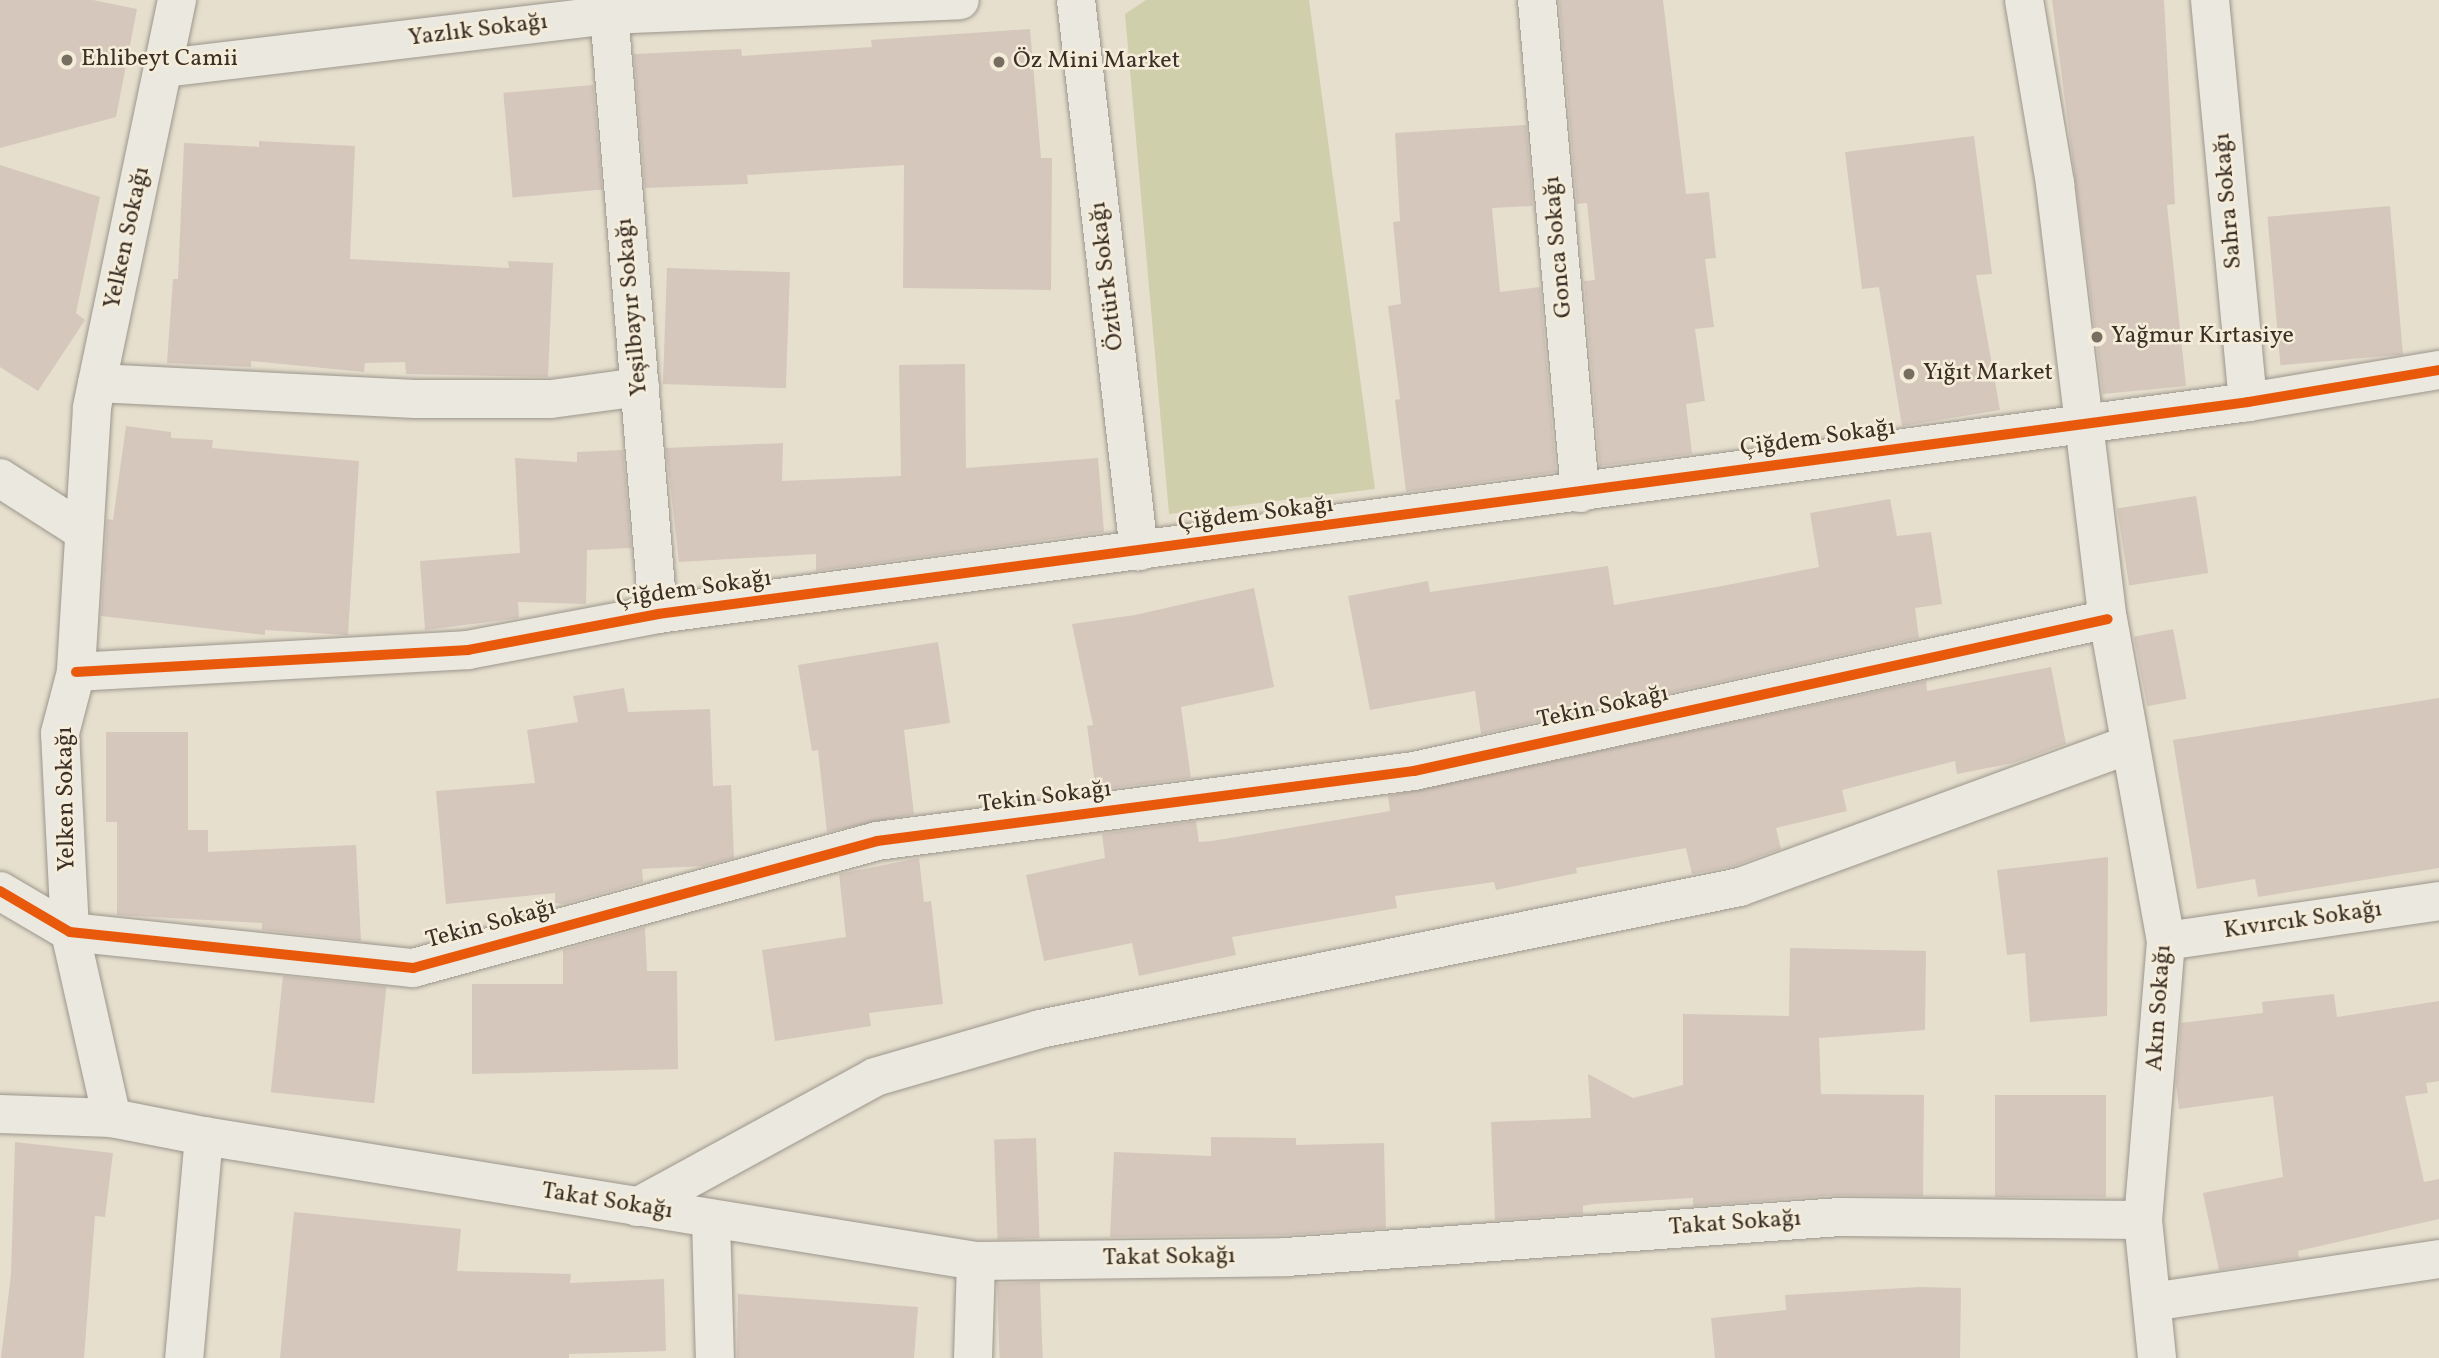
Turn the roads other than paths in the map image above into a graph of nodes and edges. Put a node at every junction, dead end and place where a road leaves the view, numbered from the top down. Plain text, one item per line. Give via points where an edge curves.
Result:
1 (177, 0) edge
2 (960, 0) edge
3 (1076, 0) edge
4 (1537, 0) edge
5 (2024, 0) edge
6 (2210, 0) edge
7 (608, 8) edge
8 (164, 68) junction
9 (2439, 370) edge
10 (97, 383) junction
11 (640, 387) junction
12 (2248, 402) junction
13 (2084, 423) junction
14 (0, 478) edge
15 (1580, 493) junction
16 (83, 531) junction
17 (1139, 551) junction
18 (658, 614) junction
19 (2108, 619) junction
20 (76, 672) junction
21 (2130, 744) junction
22 (0, 891) edge
23 (2439, 901) edge
24 (71, 932) junction
25 (2166, 941) junction
26 (0, 1114) edge
27 (112, 1118) junction
28 (204, 1136) junction
29 (637, 1207) junction
30 (711, 1219) junction
31 (2143, 1220) junction
32 (2439, 1259) edge
33 (976, 1261) junction
34 (2152, 1302) junction
35 (184, 1358) edge
36 (715, 1358) edge
37 (973, 1358) edge
38 (2157, 1358) edge

1 - 8 street, Yelken Sokağı
2 - 7 street, Yazlık Sokağı
3 - 17 street, Öztürk Sokağı
4 - 15 street, Gonca Sokağı
5 - 13 street, Akın Sokağı via 2055,184
6 - 12 street, Sahra Sokağı
7 - 8 street, Yazlık Sokağı
7 - 11 street, Yeşilbayır Sokağı
8 - 10 street, Yelken Sokağı
9 - 12 street, Çiğdem Sokağı
10 - 11 street via 415,399 551,399
10 - 16 street, Yelken Sokağı
11 - 18 street, Yeşilbayır Sokağı
12 - 13 street, Çiğdem Sokağı
13 - 15 street, Çiğdem Sokağı
13 - 19 street, Akın Sokağı
14 - 16 street
15 - 17 street, Çiğdem Sokağı
16 - 20 street, Yelken Sokağı
17 - 18 street, Çiğdem Sokağı
18 - 20 street, Çiğdem Sokağı via 468,650
19 - 21 street, Akın Sokağı
19 - 24 street, Tekin Sokağı via 1414,771 877,841 413,968
20 - 24 street, Yelken Sokağı via 60,733
21 - 25 street, Akın Sokağı
21 - 29 street via 1740,887 1041,1028 875,1077
22 - 24 street, Tekin Sokağı
23 - 25 street, Kıvırcık Sokağı
24 - 27 street, Yelken Sokağı
25 - 31 street, Akın Sokağı
26 - 27 street
27 - 28 street
28 - 29 street, Takat Sokağı
28 - 35 street
29 - 30 street, Takat Sokağı
30 - 33 street, Takat Sokağı
30 - 36 street
31 - 33 street, Takat Sokağı via 1840,1217 1286,1256
31 - 34 street, Akın Sokağı
32 - 34 street
33 - 37 street
34 - 38 street, Akın Sokağı

